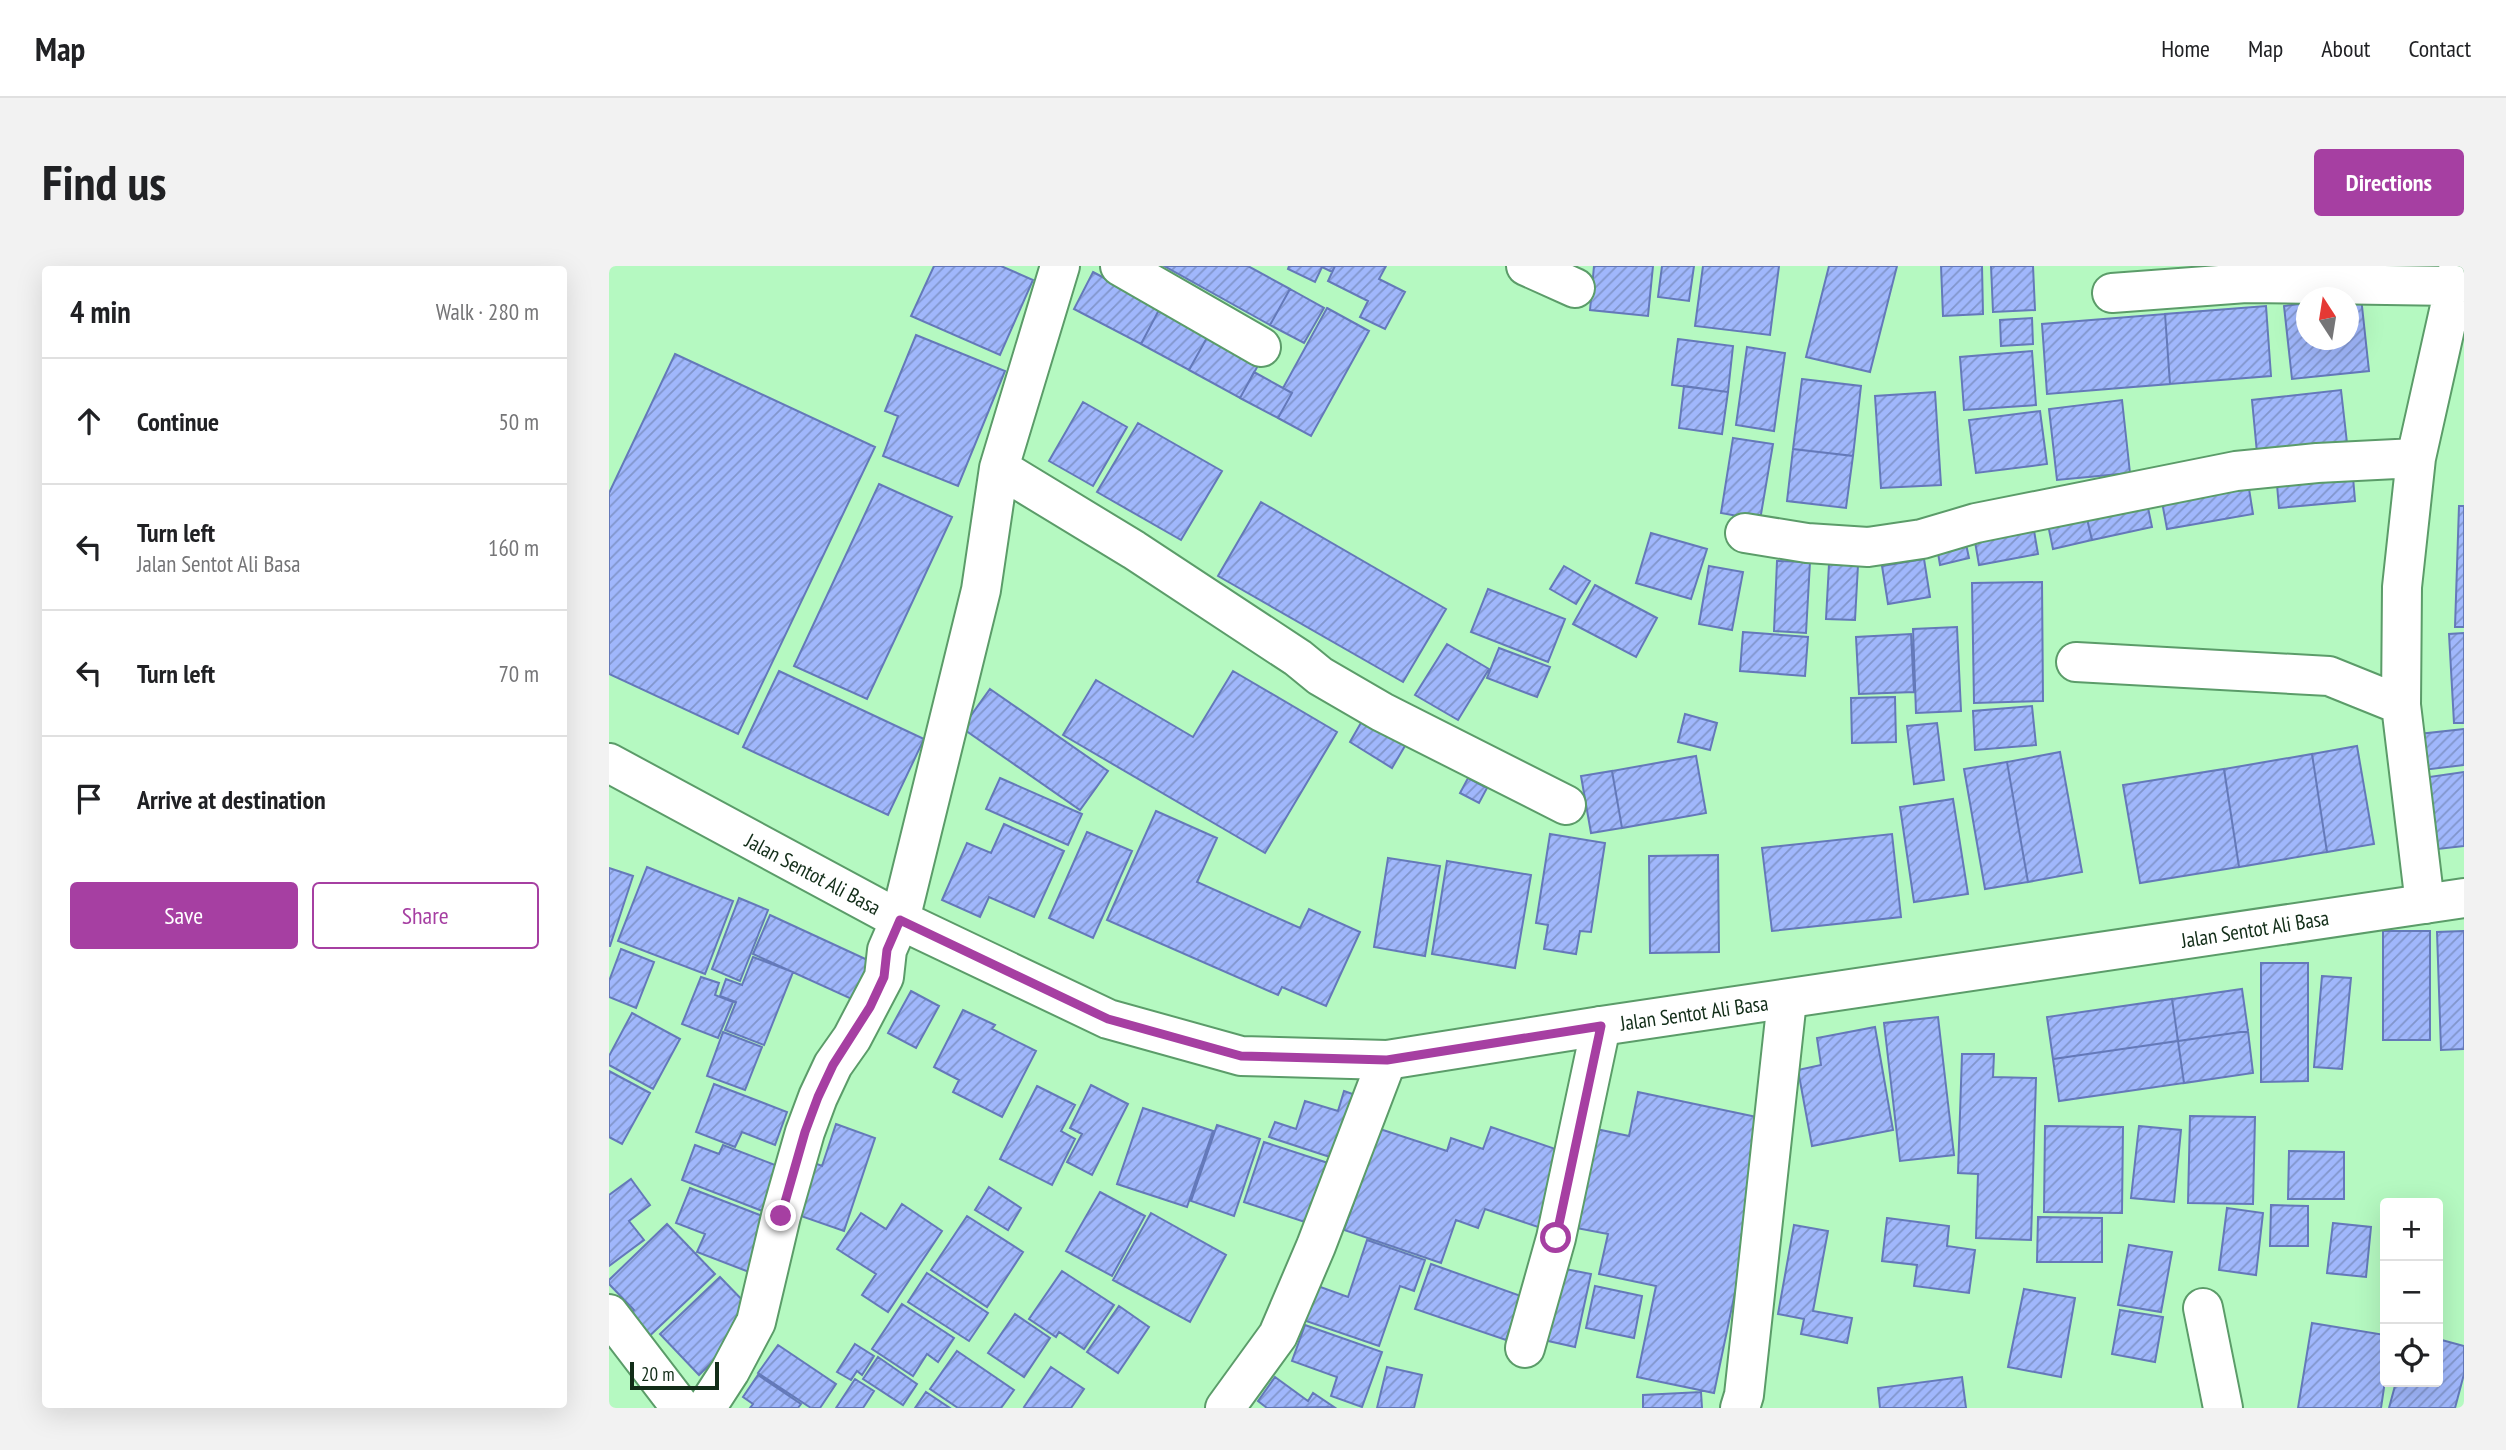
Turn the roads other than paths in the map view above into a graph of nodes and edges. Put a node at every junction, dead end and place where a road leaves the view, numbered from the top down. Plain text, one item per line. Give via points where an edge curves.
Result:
1 (1061, 266) edge
2 (1120, 266) edge
3 (1526, 266) edge
4 (2456, 276) edge
5 (1575, 288) dead end
6 (2112, 293) dead end
7 (1261, 347) dead end
8 (2416, 458) junction
9 (999, 468) junction
10 (1745, 533) dead end
11 (2077, 662) dead end
12 (2401, 705) junction
13 (609, 763) edge
14 (1566, 805) dead end
15 (2464, 898) edge
16 (2425, 904) junction
17 (900, 920) junction
18 (1787, 1000) junction
19 (1601, 1026) junction
20 (1387, 1060) junction
21 (2203, 1308) dead end
22 (609, 1314) edge
23 (1525, 1348) dead end
24 (681, 1408) edge
25 (706, 1408) edge
26 (1225, 1408) edge
27 (1740, 1408) edge
28 (2223, 1408) edge

1 - 9 street
2 - 7 street
3 - 5 street
4 - 6 street
4 - 8 street
8 - 10 street via 2236,471 1868,547
8 - 12 street via 2402,586
9 - 14 street via 1134,551 1320,676
9 - 17 street via 981,590
11 - 12 street via 2329,676
12 - 16 street
13 - 17 street, Jalan Sentot Ali Basa
15 - 16 street, Jalan Sentot Ali Basa
16 - 18 street, Jalan Sentot Ali Basa
17 - 20 street, Jalan Sentot Ali Basa via 1108,1019 1241,1056
17 - 25 street via 887,950 884,977 833,1065 805,1132 756,1322
18 - 19 street, Jalan Sentot Ali Basa
18 - 27 street
19 - 20 street, Jalan Sentot Ali Basa
19 - 23 street via 1556,1238
20 - 26 street via 1278,1335
21 - 28 street
22 - 24 street

